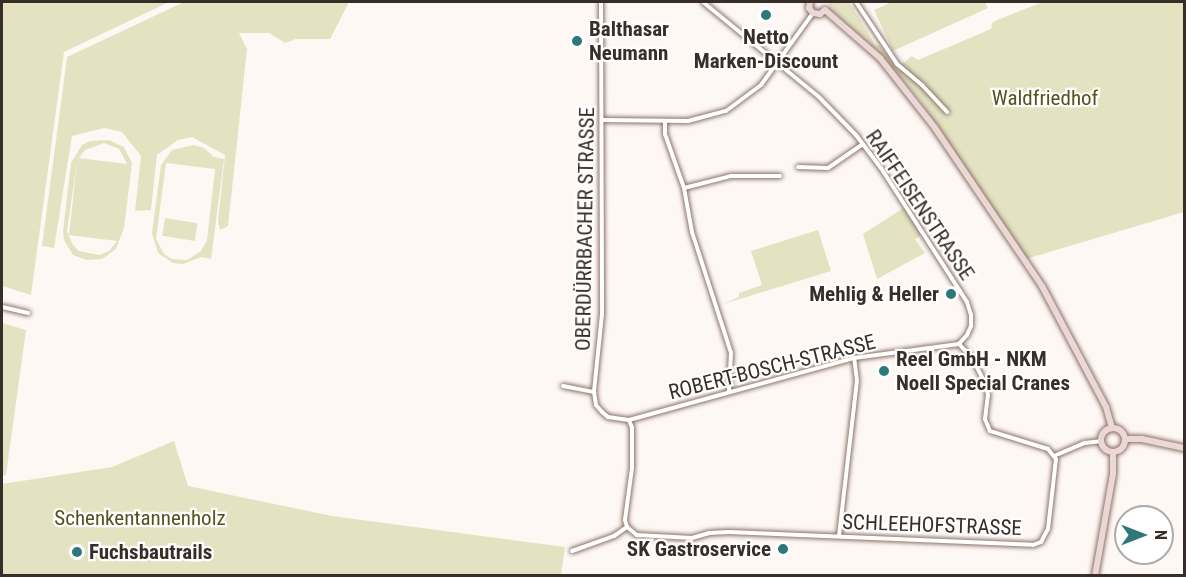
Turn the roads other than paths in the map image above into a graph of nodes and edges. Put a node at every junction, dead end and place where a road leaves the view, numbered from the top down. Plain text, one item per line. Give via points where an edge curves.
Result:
1 (601, 2) edge
2 (703, 2) edge
3 (825, 2) edge
4 (856, 2) edge
5 (808, 3) edge
6 (825, 10) junction
7 (813, 13) junction
8 (778, 62) junction
9 (947, 112) dead end
10 (602, 120) junction
11 (665, 121) junction
12 (863, 144) junction
13 (798, 167) dead end
14 (780, 176) dead end
15 (684, 188) junction
16 (2, 307) edge
17 (28, 313) dead end
18 (959, 344) junction
19 (854, 357) junction
20 (563, 387) dead end
21 (594, 392) junction
22 (729, 392) junction
23 (629, 420) junction
24 (1112, 428) junction
25 (1125, 439) junction
26 (1102, 441) junction
27 (1185, 448) edge
28 (1113, 452) junction
29 (1054, 456) junction
30 (627, 527) junction
31 (839, 536) junction
32 (572, 551) dead end
33 (1095, 576) edge

1 - 10 street, OBERDÜRRBACHER STRASSE
2 - 8 street, RAIFFEISENSTRASSE
3 - 6 street
4 - 9 street via 897,64
5 - 7 street
6 - 7 street
6 - 24 street via 863,42 916,100 1042,286 1106,407
7 - 8 street
8 - 11 street via 750,96 726,111 698,119
8 - 12 street, RAIFFEISENSTRASSE
10 - 11 street
10 - 21 street, OBERDÜRRBACHER STRASSE via 602,314
11 - 15 street via 665,134
12 - 13 street via 828,168
12 - 18 street, RAIFFEISENSTRASSE via 967,302 971,326
14 - 15 street via 732,176
15 - 22 street via 692,232 731,353
16 - 17 street
18 - 19 street, ROBERT-BOSCH-STRASSE
18 - 29 street via 973,359 986,385 985,419 990,431 1048,449
19 - 22 street, ROBERT-BOSCH-STRASSE
19 - 31 street via 857,381
20 - 21 street
21 - 23 street via 596,405 608,417
22 - 23 street, ROBERT-BOSCH-STRASSE
23 - 30 street via 632,468
24 - 25 street via 1119,429
24 - 26 street via 1105,431
25 - 27 street via 1142,438
25 - 28 street via 1122,448
26 - 28 street
26 - 29 street
28 - 33 street via 1113,474
29 - 31 street, SCHLEEHOFSTRASSE via 1048,529 1041,542 1033,545
30 - 31 street, SCHLEEHOFSTRASSE via 638,535 692,538 709,532
30 - 32 street via 614,536

